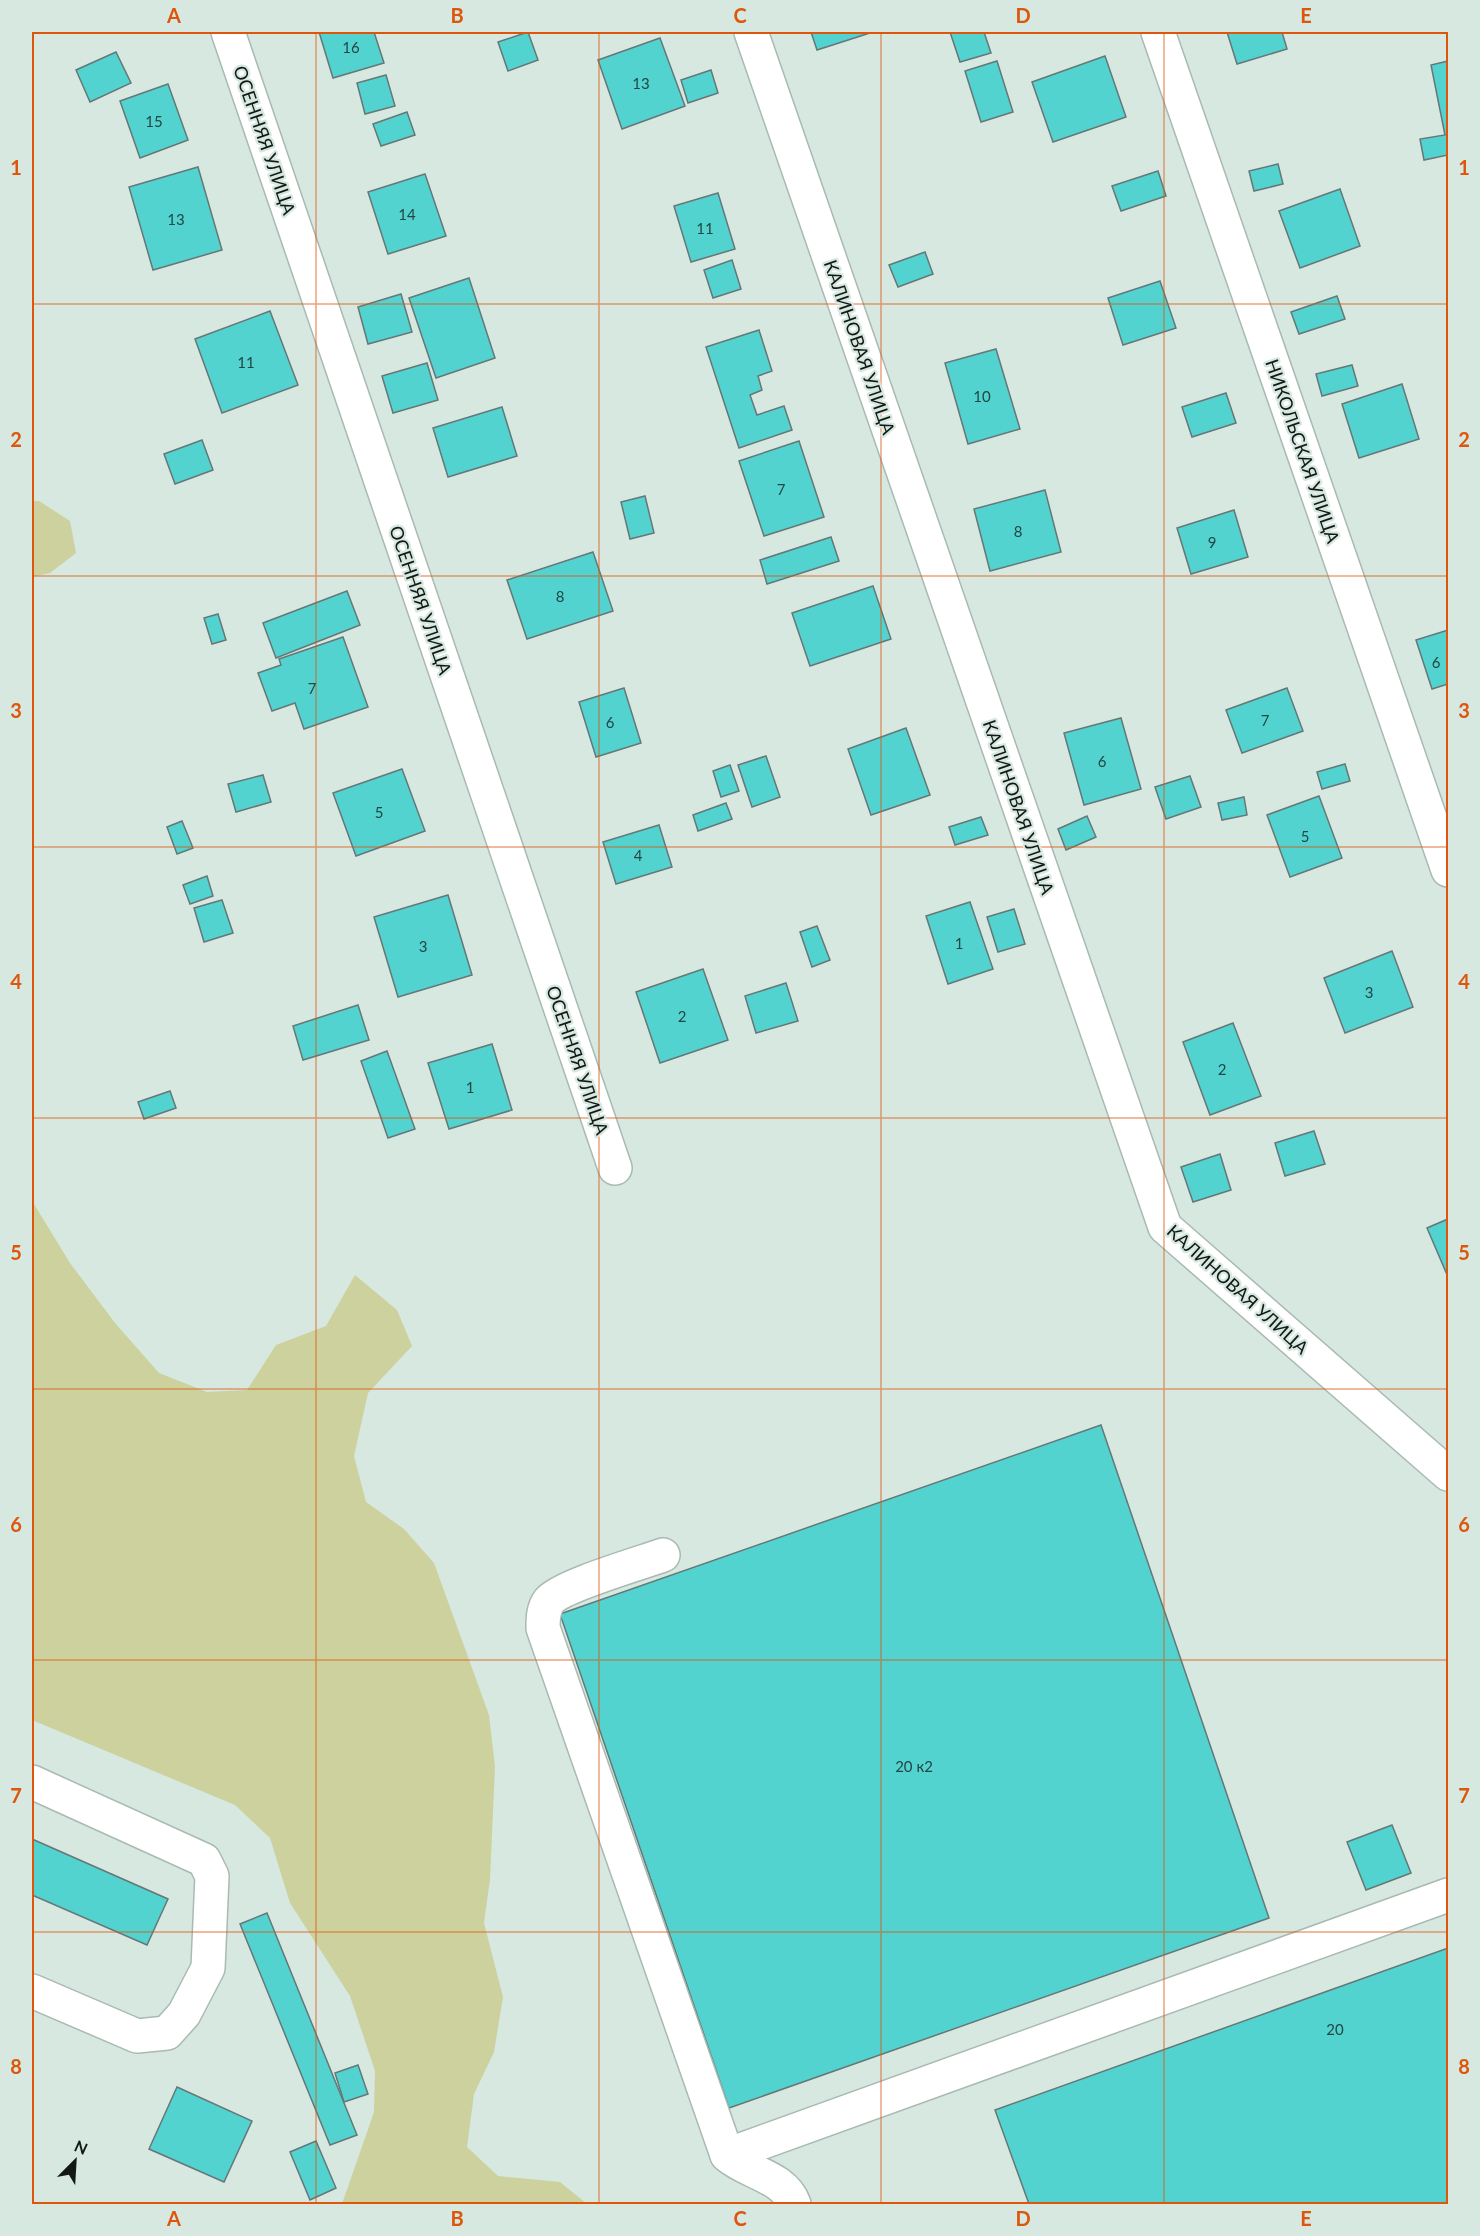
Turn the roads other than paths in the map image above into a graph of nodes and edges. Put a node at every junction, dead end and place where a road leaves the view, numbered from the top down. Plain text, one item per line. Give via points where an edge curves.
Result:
1 (228, 32) edge
2 (751, 32) edge
3 (1158, 32) edge
4 (1449, 870) edge
5 (615, 1168) dead end
6 (1449, 1474) edge
7 (663, 1555) dead end
8 (32, 1782) edge
9 (1449, 1895) edge
10 (32, 1991) edge
11 (727, 2155) junction
12 (794, 2205) edge

1 - 5 street, ОСЕННЯЯ УЛИЦА
2 - 6 street, КАЛИНОВАЯ УЛИЦА via 1165,1227
3 - 4 street, НИКОЛЬСКАЯ УЛИЦА
7 - 11 street via 564,1590 549,1600 543,1628
8 - 10 street via 204,1860 212,1876 208,1968 184,2014 167,2033 137,2036
9 - 11 street
11 - 12 street via 771,2179 791,2195

